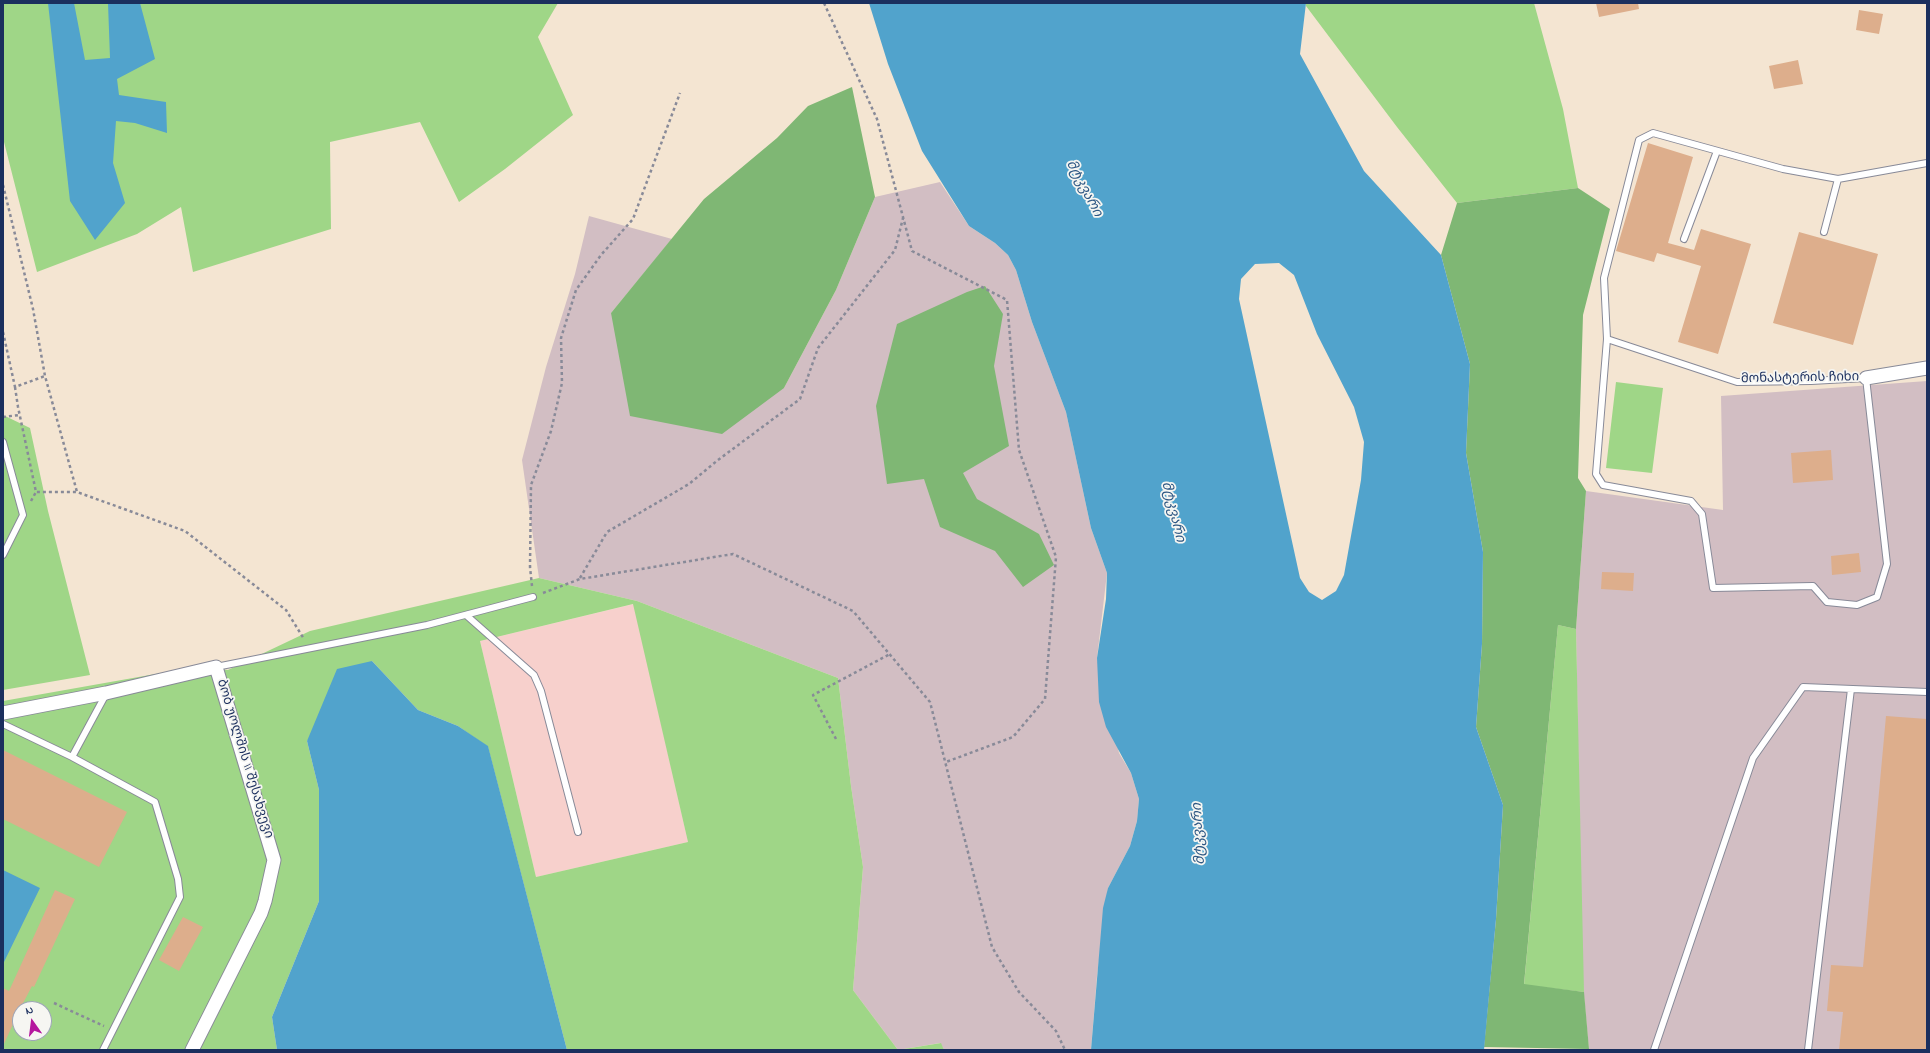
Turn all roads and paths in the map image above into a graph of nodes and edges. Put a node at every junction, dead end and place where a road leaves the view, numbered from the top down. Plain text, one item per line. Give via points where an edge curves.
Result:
1 (824, 3) edge
2 (680, 92) dead end
3 (1717, 151) junction
4 (1927, 163) edge
5 (1838, 179) junction
6 (3, 185) edge
7 (903, 217) junction
8 (1824, 232) dead end
9 (1684, 239) dead end
10 (3, 332) edge
11 (1607, 339) junction
12 (1927, 368) edge
13 (45, 376) junction
14 (1866, 378) junction
15 (16, 387) junction
16 (19, 414) junction
17 (3, 417) edge
18 (3, 442) edge
19 (77, 492) junction
20 (3, 555) edge
21 (580, 579) junction
22 (533, 597) junction
23 (466, 615) junction
24 (311, 649) junction
25 (890, 654) junction
26 (216, 667) junction
27 (1851, 689) junction
28 (1927, 692) edge
29 (106, 693) junction
30 (3, 713) edge
31 (3, 724) edge
32 (836, 739) dead end
33 (72, 757) junction
34 (946, 762) junction
35 (578, 832) dead end
36 (54, 1002) dead end
37 (114, 1030) junction
38 (103, 1050) edge
39 (192, 1050) edge
40 (1064, 1050) edge
41 (1654, 1050) edge
42 (1808, 1050) edge

1 - 7 path via 877,119
2 - 22 path via 633,219 601,255 576,290 561,338 562,383 551,431 531,485 530,567
3 - 5 lane via 1783,169
3 - 9 lane
3 - 11 lane via 1653,133 1639,140 1604,278
4 - 5 lane
5 - 8 lane
6 - 13 path via 33,309
7 - 21 path via 895,250 818,348 800,400 689,484 607,532
7 - 34 path via 912,251 1007,300 1019,450 1056,557 1045,699 1013,737
10 - 15 path
11 - 14 lane, მონასტერის ჩიხი via 1737,382
11 - 14 lane via 1596,474 1603,485 1691,501 1702,514 1713,588 1813,586 1827,602 1857,605 1877,597 1886,564
12 - 14 street, მონასტერის ჩიხი
13 - 15 path
13 - 19 path
15 - 16 path
16 - 17 path
16 - 19 path via 36,492
18 - 20 lane via 23,515
19 - 24 path via 185,531 286,610
21 - 22 path
21 - 25 path via 733,554 853,610
22 - 23 lane
23 - 24 lane
23 - 35 lane via 534,675 541,691
24 - 26 lane
25 - 32 path via 813,696
25 - 34 path via 930,702
26 - 29 street, ბობ უოლშის II შესახვევი
26 - 39 street, ბობ უოლშის II შესახვევი via 274,860 261,913
27 - 28 lane
27 - 41 lane via 1803,687 1753,758
27 - 42 lane
29 - 30 street, ბობ უოლშის II შესახვევი
29 - 33 lane
31 - 33 lane
33 - 37 lane via 155,802 178,879 180,897
34 - 40 path via 992,947 1019,992 1056,1031
36 - 37 path
37 - 38 lane

